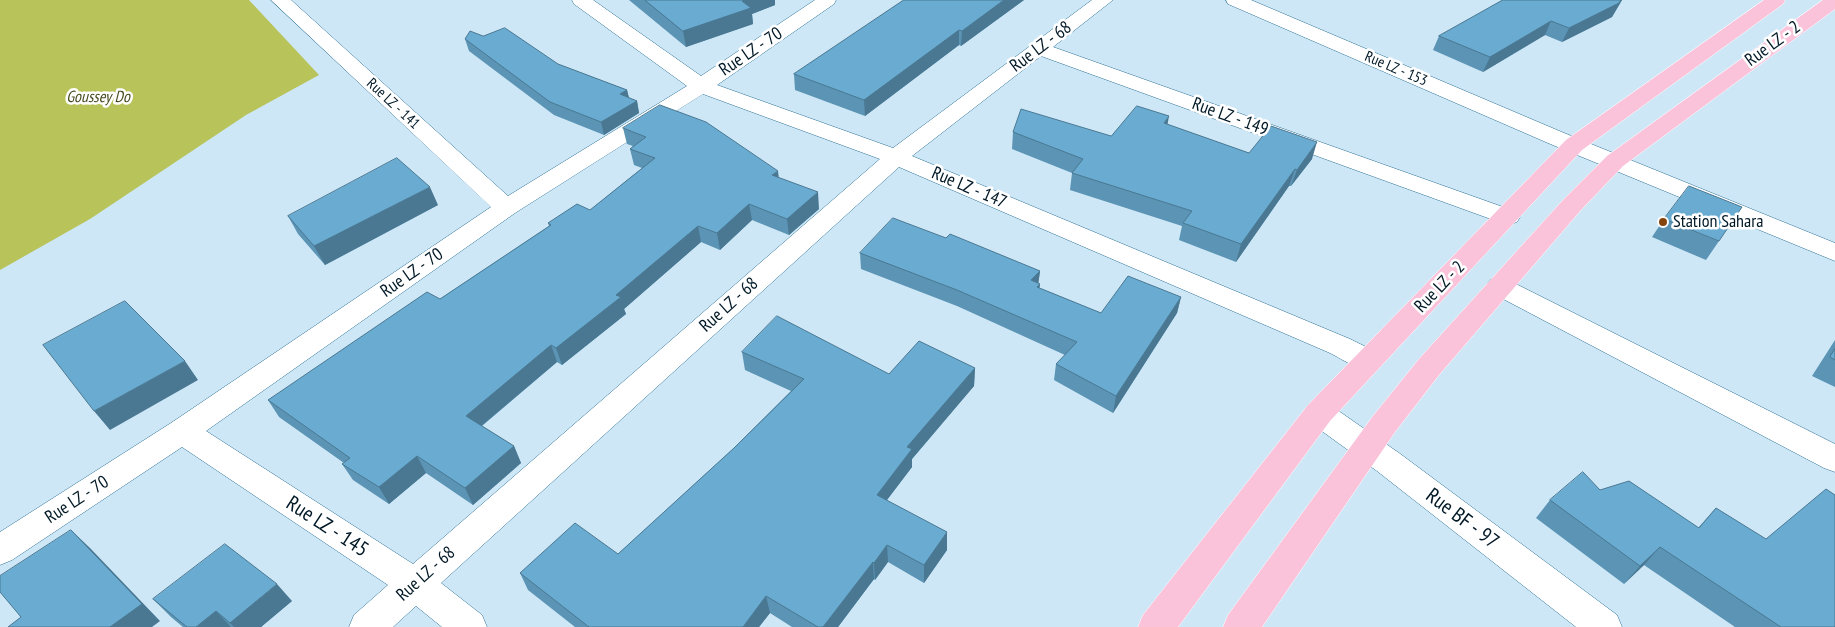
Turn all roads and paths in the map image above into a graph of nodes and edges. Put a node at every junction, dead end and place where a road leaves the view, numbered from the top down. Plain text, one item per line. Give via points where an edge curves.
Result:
1 (280, 0) edge
2 (581, 0) edge
3 (827, 0) edge
4 (1104, 0) edge
5 (1776, 0) edge
6 (1835, 0) edge
7 (1240, 1) edge
8 (1038, 48) junction
9 (701, 86) junction
10 (1565, 142) junction
11 (896, 157) junction
12 (1615, 162) junction
13 (506, 208) junction
14 (1508, 217) junction
15 (1835, 253) edge
16 (1499, 286) junction
17 (1368, 360) junction
18 (1319, 413) junction
19 (182, 431) junction
20 (1366, 447) junction
21 (1835, 459) edge
22 (0, 550) edge
23 (415, 584) junction
24 (367, 627) edge
25 (469, 627) edge
26 (1156, 627) edge
27 (1241, 627) edge
28 (1604, 627) edge

1 - 13 street, Rue LZ - 141
2 - 9 street, Rue LZ - 147
3 - 9 street, Rue LZ - 70
4 - 8 street, Rue LZ - 68
5 - 10 main road, Rue LZ - 2
6 - 12 main road, Rue LZ - 2
7 - 10 street, Rue LZ - 153
8 - 11 street, Rue LZ - 68
8 - 14 street, Rue LZ - 149
9 - 11 street, Rue LZ - 147
9 - 13 street, Rue LZ - 70
10 - 12 street, Rue LZ - 153
10 - 14 main road, Rue LZ - 2
11 - 17 street, Rue LZ - 147
11 - 23 street, Rue LZ - 68
12 - 15 street, Rue LZ - 153
12 - 16 main road, Rue LZ - 2
13 - 19 street, Rue LZ - 70
14 - 17 main road, Rue LZ - 2
16 - 20 main road, Rue LZ - 2 via 1429,366
16 - 21 street
17 - 18 main road, Rue LZ - 2
18 - 20 street, Rue BF - 97
18 - 26 main road, Rue LZ - 2
19 - 22 street, Rue LZ - 70
19 - 23 street, Rue LZ - 145
20 - 27 main road, Rue LZ - 2
20 - 28 street, Rue BF - 97
23 - 24 street, Rue LZ - 68
23 - 25 street, Rue LZ - 145

